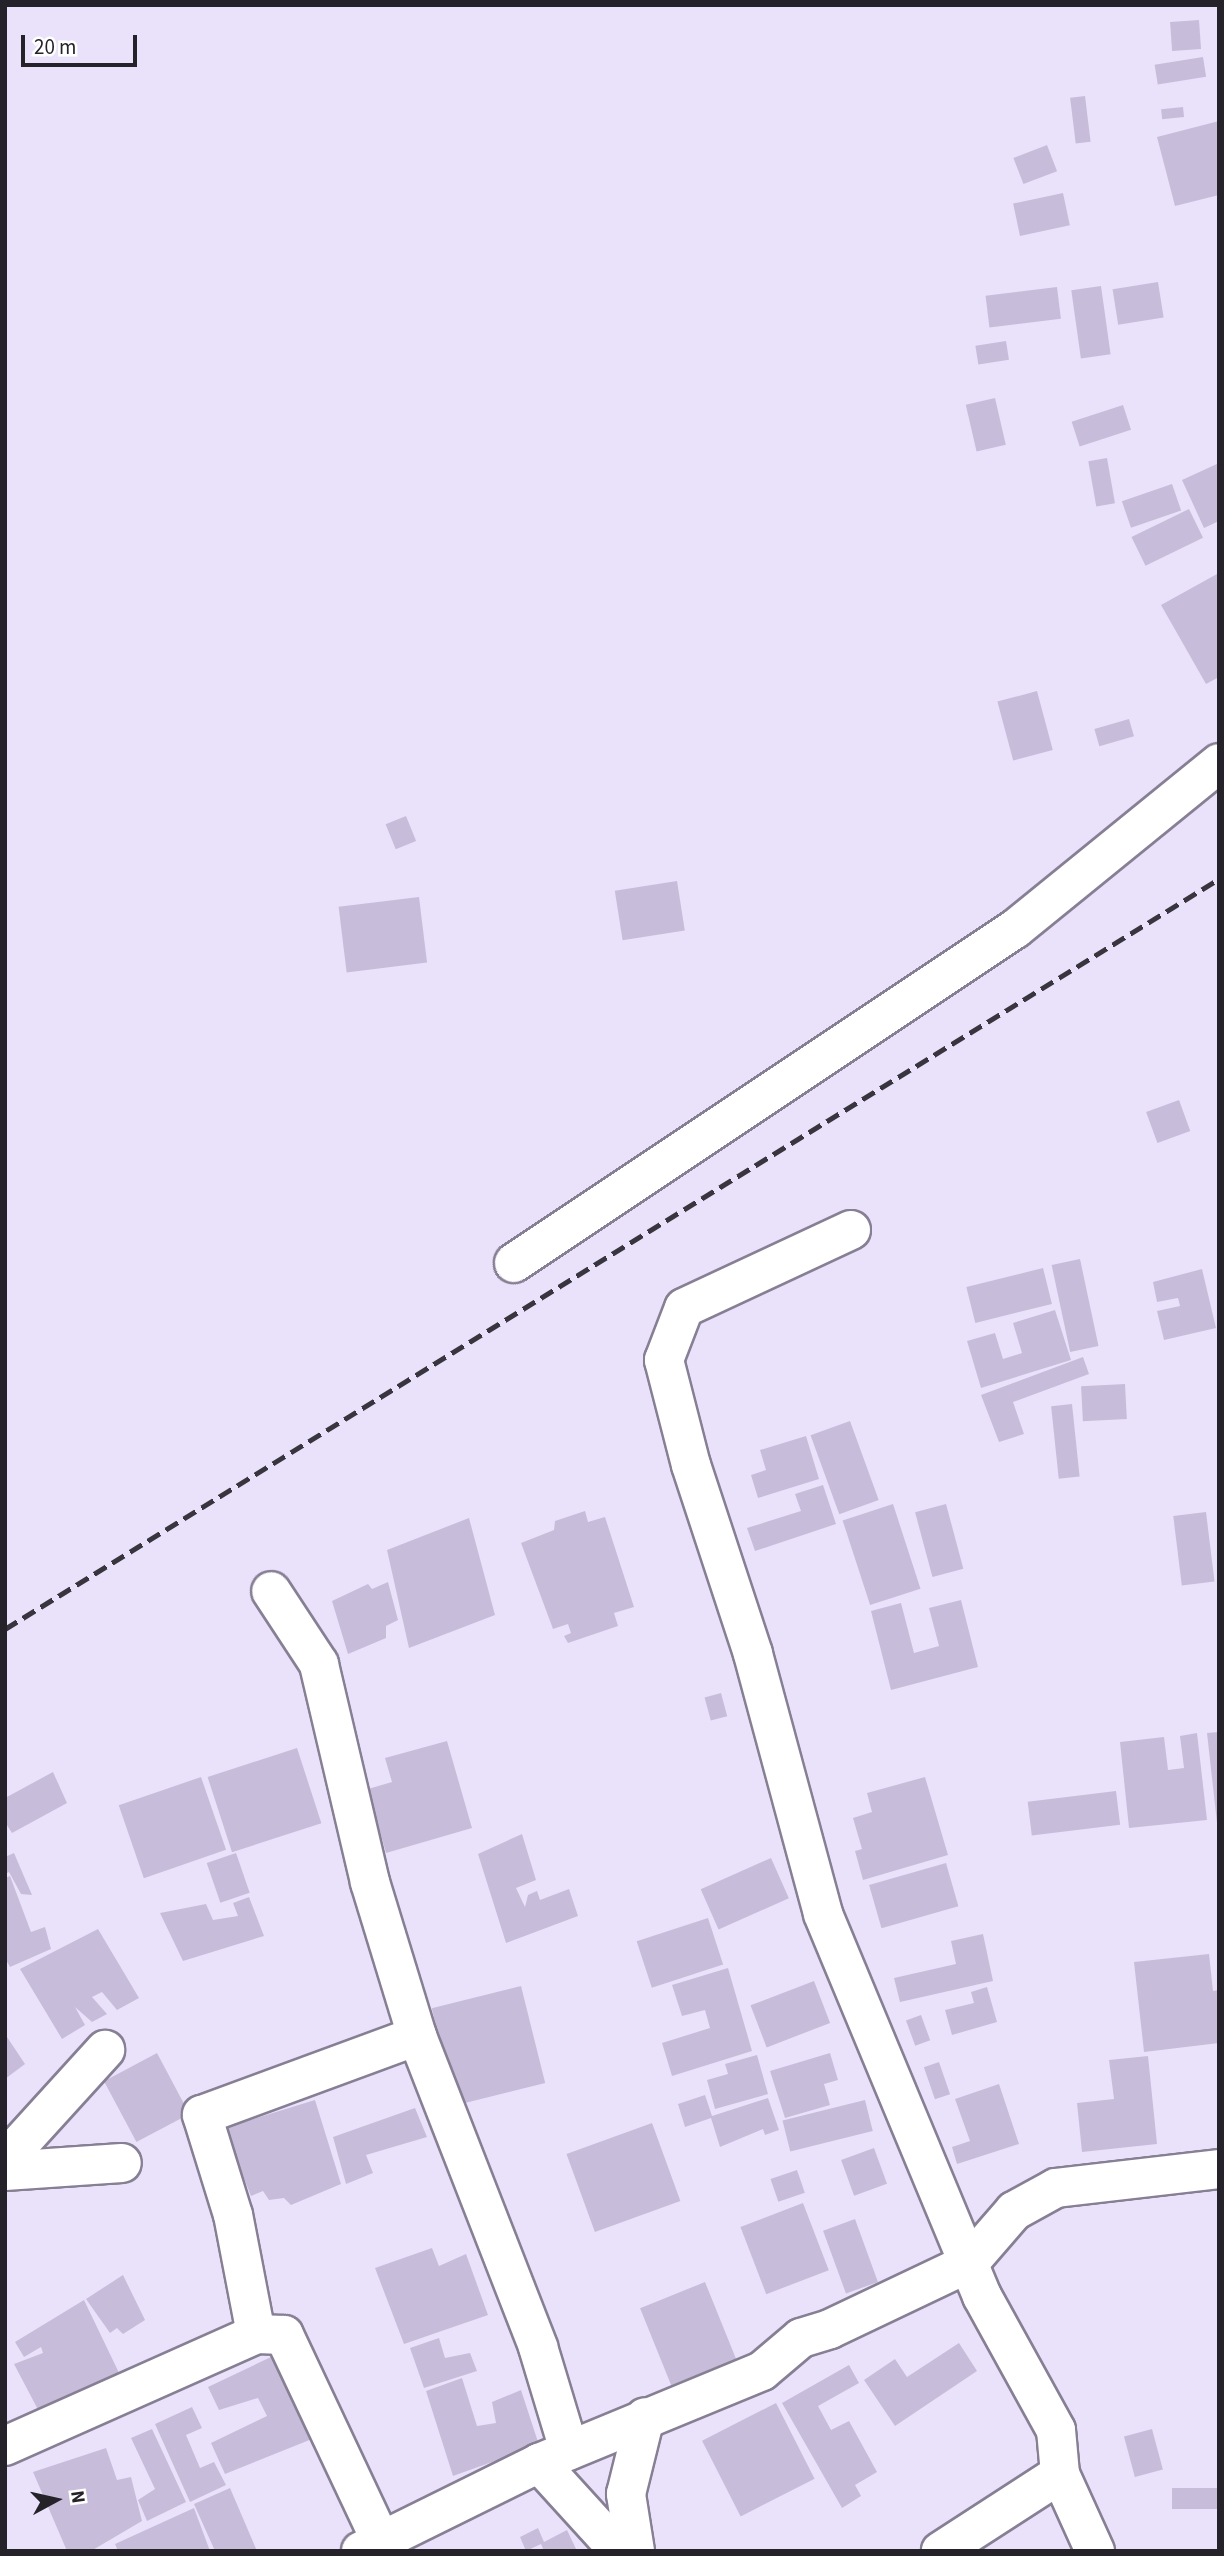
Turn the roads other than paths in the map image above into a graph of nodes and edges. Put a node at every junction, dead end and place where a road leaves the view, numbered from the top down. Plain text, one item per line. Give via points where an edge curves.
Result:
1 (1219, 763) edge
2 (851, 1230) dead end
3 (514, 1263) dead end
4 (271, 1591) dead end
5 (417, 2036) junction
6 (105, 2050) dead end
7 (5, 2160) edge
8 (122, 2163) dead end
9 (1219, 2169) edge
10 (5, 2171) edge
11 (969, 2263) junction
12 (256, 2334) junction
13 (645, 2417) junction
14 (5, 2446) edge
15 (554, 2456) junction
16 (1060, 2473) junction
17 (371, 2546) edge
18 (619, 2551) edge
19 (635, 2551) edge
20 (941, 2551) edge
21 (1095, 2551) edge

1 - 3 street via 1015,929
2 - 11 street via 684,1308 664,1360 691,1465 753,1654 823,1914
4 - 5 street via 318,1664 370,1882
5 - 12 street via 202,2115 233,2215
5 - 15 street via 510,2272
6 - 7 street
8 - 10 street
9 - 11 street via 1056,2188 1014,2211
11 - 13 street via 830,2329 801,2338 762,2371
11 - 16 street via 1056,2430
12 - 14 street
12 - 17 street via 284,2335
13 - 15 street
13 - 19 street via 626,2494
15 - 17 street
15 - 18 street
16 - 20 street
16 - 21 street

